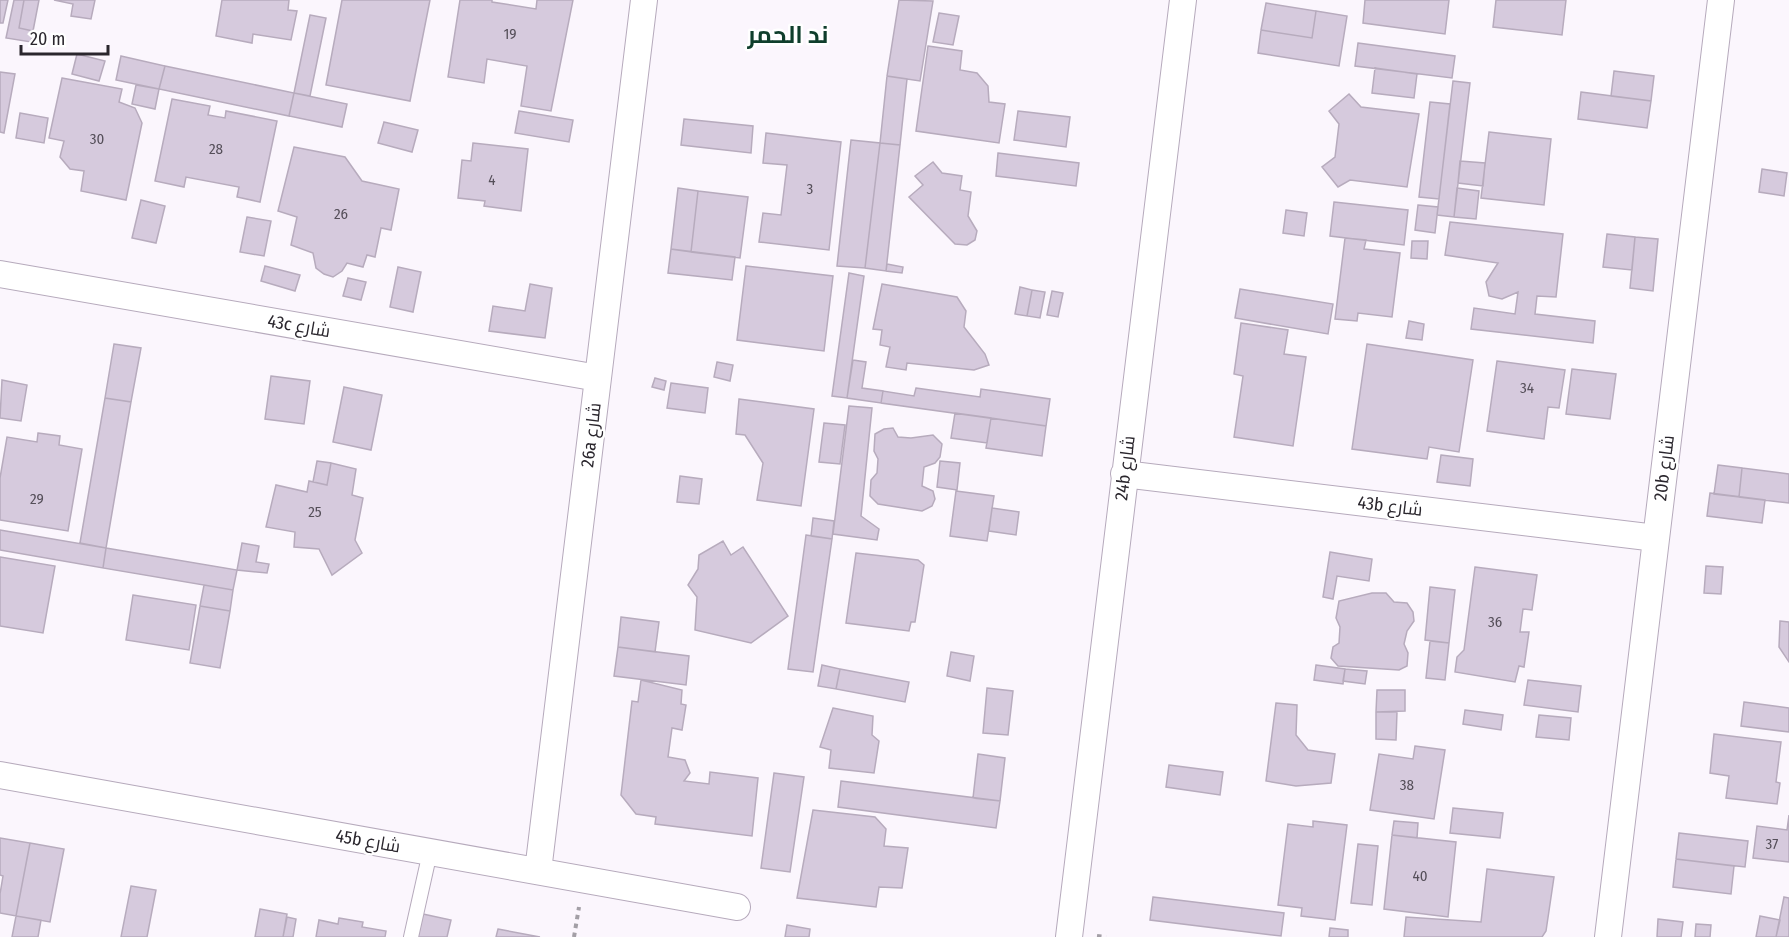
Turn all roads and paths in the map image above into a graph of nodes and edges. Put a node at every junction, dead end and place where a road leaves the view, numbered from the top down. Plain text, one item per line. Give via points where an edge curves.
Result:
1 (645, 0) edge
2 (1183, 0) edge
3 (1721, 0) edge
4 (0, 274) edge
5 (598, 378) junction
6 (1124, 474) junction
7 (1656, 538) junction
8 (0, 775) edge
9 (430, 852) junction
10 (538, 871) junction
11 (737, 907) dead end
12 (411, 937) edge
13 (1069, 937) edge
14 (1608, 937) edge

1 - 5 street, 26a شارع
2 - 6 street, 24b شارع
3 - 7 street, 20b شارع
4 - 5 street, 43c شارع
5 - 10 street, 26a شارع
6 - 7 street, 43b شارع
6 - 13 street, 24b شارع
7 - 14 street, 20b شارع
8 - 9 street, 45b شارع
9 - 10 street, 45b شارع
9 - 12 lane
10 - 11 street, 45b شارع

